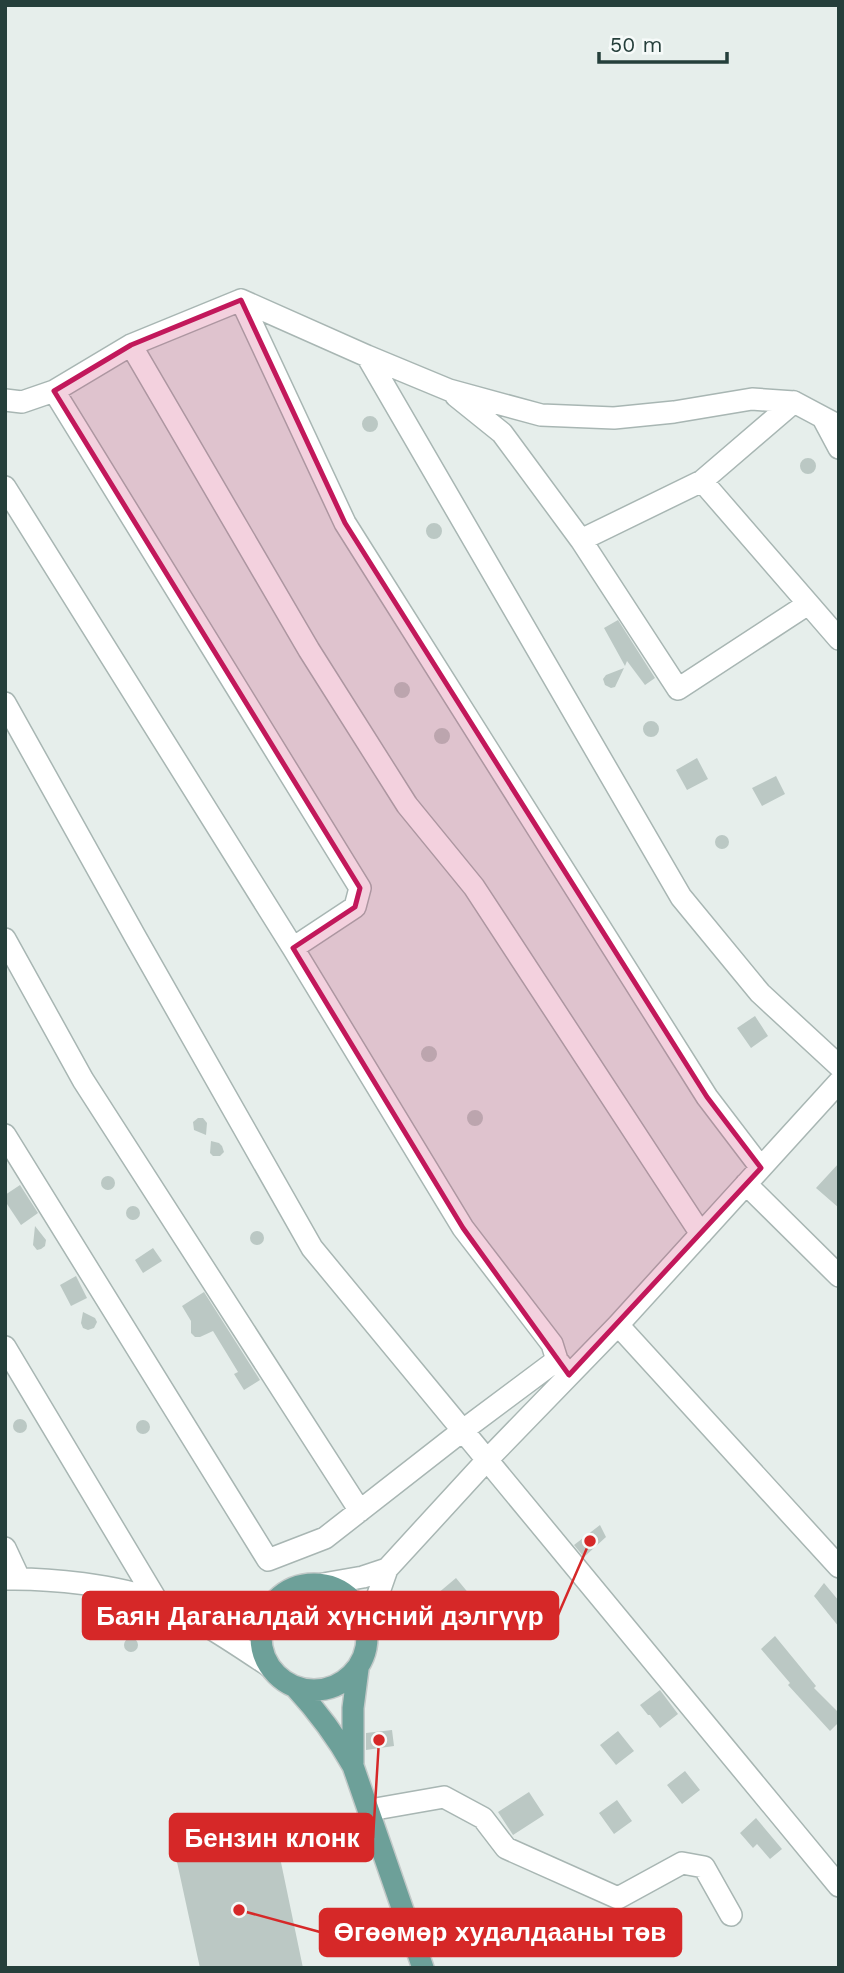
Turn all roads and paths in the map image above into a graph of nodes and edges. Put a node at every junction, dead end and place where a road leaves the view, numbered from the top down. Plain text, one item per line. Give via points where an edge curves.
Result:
1 (241, 300) junction
2 (131, 345) junction
3 (367, 356) junction
4 (449, 390) junction
5 (54, 391) junction
6 (5, 400) edge
7 (794, 402) junction
8 (831, 422) edge
9 (839, 448) edge
10 (702, 481) junction
11 (5, 486) edge
12 (581, 540) junction
13 (808, 604) junction
14 (839, 639) edge
15 (5, 703) edge
16 (5, 939) edge
17 (293, 948) junction
18 (839, 1066) edge
19 (839, 1082) edge
20 (5, 1135) edge
21 (761, 1168) junction
22 (746, 1184) junction
23 (701, 1234) junction
24 (839, 1276) edge
25 (618, 1325) junction
26 (5, 1347) edge
27 (563, 1367) junction
28 (462, 1431) junction
29 (487, 1460) junction
30 (359, 1511) junction
31 (5, 1548) edge
32 (839, 1567) edge
33 (387, 1569) junction
34 (12, 1578) edge
35 (323, 1584) junction
36 (157, 1601) junction
37 (265, 1616) junction
38 (210, 1626) junction
39 (368, 1634) junction
40 (269, 1666) junction
41 (358, 1668) junction
42 (295, 1687) junction
43 (353, 1766) junction
44 (370, 1811) junction
45 (839, 1886) edge
46 (731, 1915) dead end
47 (423, 1968) edge

1 - 2 street
1 - 3 street
1 - 21 street via 345,523 700,1087
2 - 5 street
2 - 23 street via 309,650 407,804 474,887
3 - 4 street
3 - 18 street via 681,897 760,993
4 - 7 street via 541,415 674,412 752,399
4 - 12 street via 502,433
5 - 6 street via 22,402
5 - 17 street via 360,888 355,907
7 - 8 street
7 - 10 street
8 - 9 street
10 - 12 street
10 - 13 street
11 - 17 street
12 - 13 street via 678,689
13 - 14 street
15 - 28 street via 312,1248
16 - 30 street via 83,1080
17 - 27 street via 463,1228 552,1345
19 - 21 street
20 - 30 street via 268,1560 325,1538
21 - 22 street
22 - 23 street
22 - 24 street
23 - 25 street
25 - 27 street
25 - 32 street
26 - 36 street
27 - 28 street
27 - 29 street
28 - 29 street
28 - 30 street
29 - 33 street
29 - 45 street
31 - 34 street
33 - 35 street
33 - 39 street
34 - 36 street via 85,1584
35 - 37 main road via 289,1590
35 - 39 main road via 354,1600
36 - 38 street
37 - 38 street via 239,1625
37 - 40 main road via 262,1650
38 - 40 street
39 - 41 main road
40 - 42 main road
41 - 42 main road via 328,1689
41 - 43 main road
42 - 43 main road via 338,1738
43 - 44 main road
44 - 46 street via 444,1797 483,1818 506,1848 618,1898 682,1863 704,1867
44 - 47 main road

